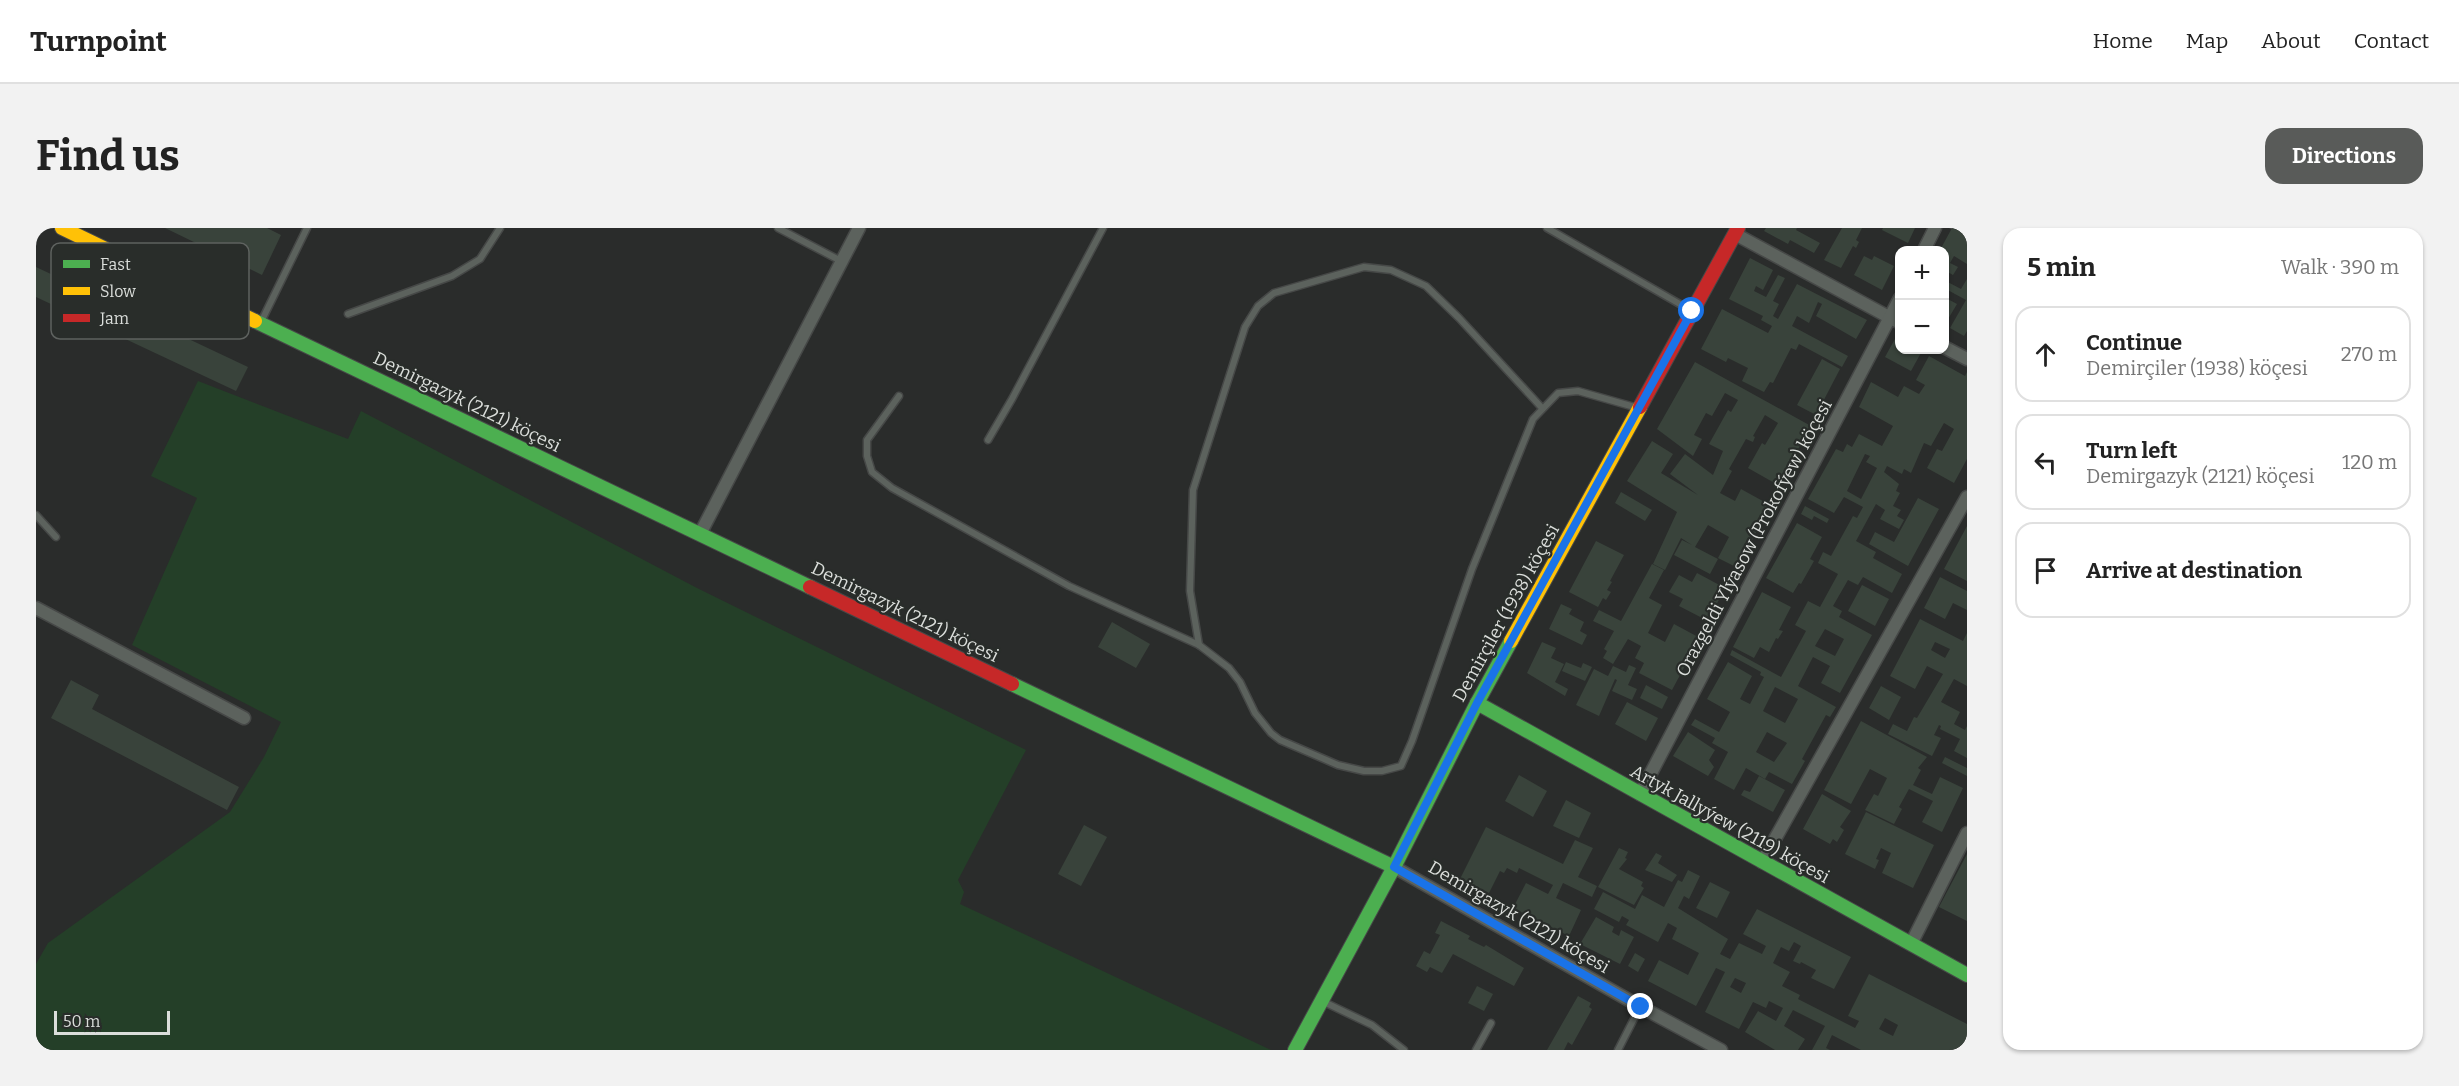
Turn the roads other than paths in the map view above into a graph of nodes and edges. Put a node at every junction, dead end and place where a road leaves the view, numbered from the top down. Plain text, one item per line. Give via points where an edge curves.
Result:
1 (62, 228) edge
2 (307, 228) edge
3 (500, 228) edge
4 (779, 228) edge
5 (859, 228) edge
6 (1103, 228) edge
7 (1547, 228) edge
8 (1935, 228) edge
9 (1736, 231) edge
10 (93, 243) edge
11 (1926, 246) edge
12 (842, 262) junction
13 (1692, 311) junction
14 (348, 314) dead end
15 (249, 317) edge
16 (1895, 320) edge
17 (261, 323) junction
18 (1949, 350) edge
19 (1967, 359) edge
20 (899, 396) dead end
21 (1542, 408) junction
22 (1639, 408) junction
23 (987, 440) dead end
24 (1967, 496) edge
25 (36, 515) edge
26 (700, 534) junction
27 (56, 537) dead end
28 (36, 608) edge
29 (1199, 645) junction
30 (1477, 703) junction
31 (244, 718) dead end
32 (1640, 794) junction
33 (1967, 833) edge
34 (1762, 862) junction
35 (1394, 867) junction
36 (1911, 944) junction
37 (1967, 975) edge
38 (1320, 1001) junction
39 (1641, 1007) junction
40 (1491, 1023) dead end
41 (1295, 1050) edge
42 (1404, 1050) edge
43 (1476, 1050) edge
44 (1618, 1050) edge
45 (1722, 1050) edge

1 - 10 street, Demirgazyk (2121) köçesi
2 - 17 lane
3 - 14 lane via 480,259 452,276
4 - 12 lane
5 - 12 street
6 - 23 lane
7 - 13 lane
8 - 11 street
9 - 13 street, Demirçiler (1938) köçesi
9 - 16 street
12 - 26 street
13 - 22 street, Demirçiler (1938) köçesi
15 - 17 street, Demirgazyk (2121) köçesi
16 - 32 street, Orazgeldi Ylýasow (Prokofýew) köçesi
17 - 26 street, Demirgazyk (2121) köçesi
18 - 19 street
20 - 29 lane via 867,440 872,472 892,488 1069,586
21 - 22 lane via 1558,393 1578,392
21 - 29 lane via 1533,419 1477,558 1401,766 1364,771 1338,765 1280,740 1255,713 1229,668
21 - 29 lane via 1426,286 1390,270 1364,267 1274,293 1258,306 1245,327 1193,490 1190,591
22 - 30 street, Demirçiler (1938) köçesi
24 - 34 street
25 - 27 lane
26 - 35 street, Demirgazyk (2121) köçesi
28 - 31 street
30 - 32 street, Artyk Jallyýew (2119) köçesi
30 - 35 street, Demirçiler (1938) köçesi
32 - 34 street, Artyk Jallyýew (2119) köçesi
33 - 36 street
34 - 36 street, Artyk Jallyýew (2119) köçesi
35 - 38 street, Demirçiler (1938) köçesi
35 - 39 street, Demirgazyk (2121) köçesi
36 - 37 street, Artyk Jallyýew (2119) köçesi
38 - 41 street, Demirçiler (1938) köçesi
38 - 42 lane via 1372,1025
39 - 44 lane
39 - 45 street, Demirgazyk (2121) köçesi
40 - 43 lane

